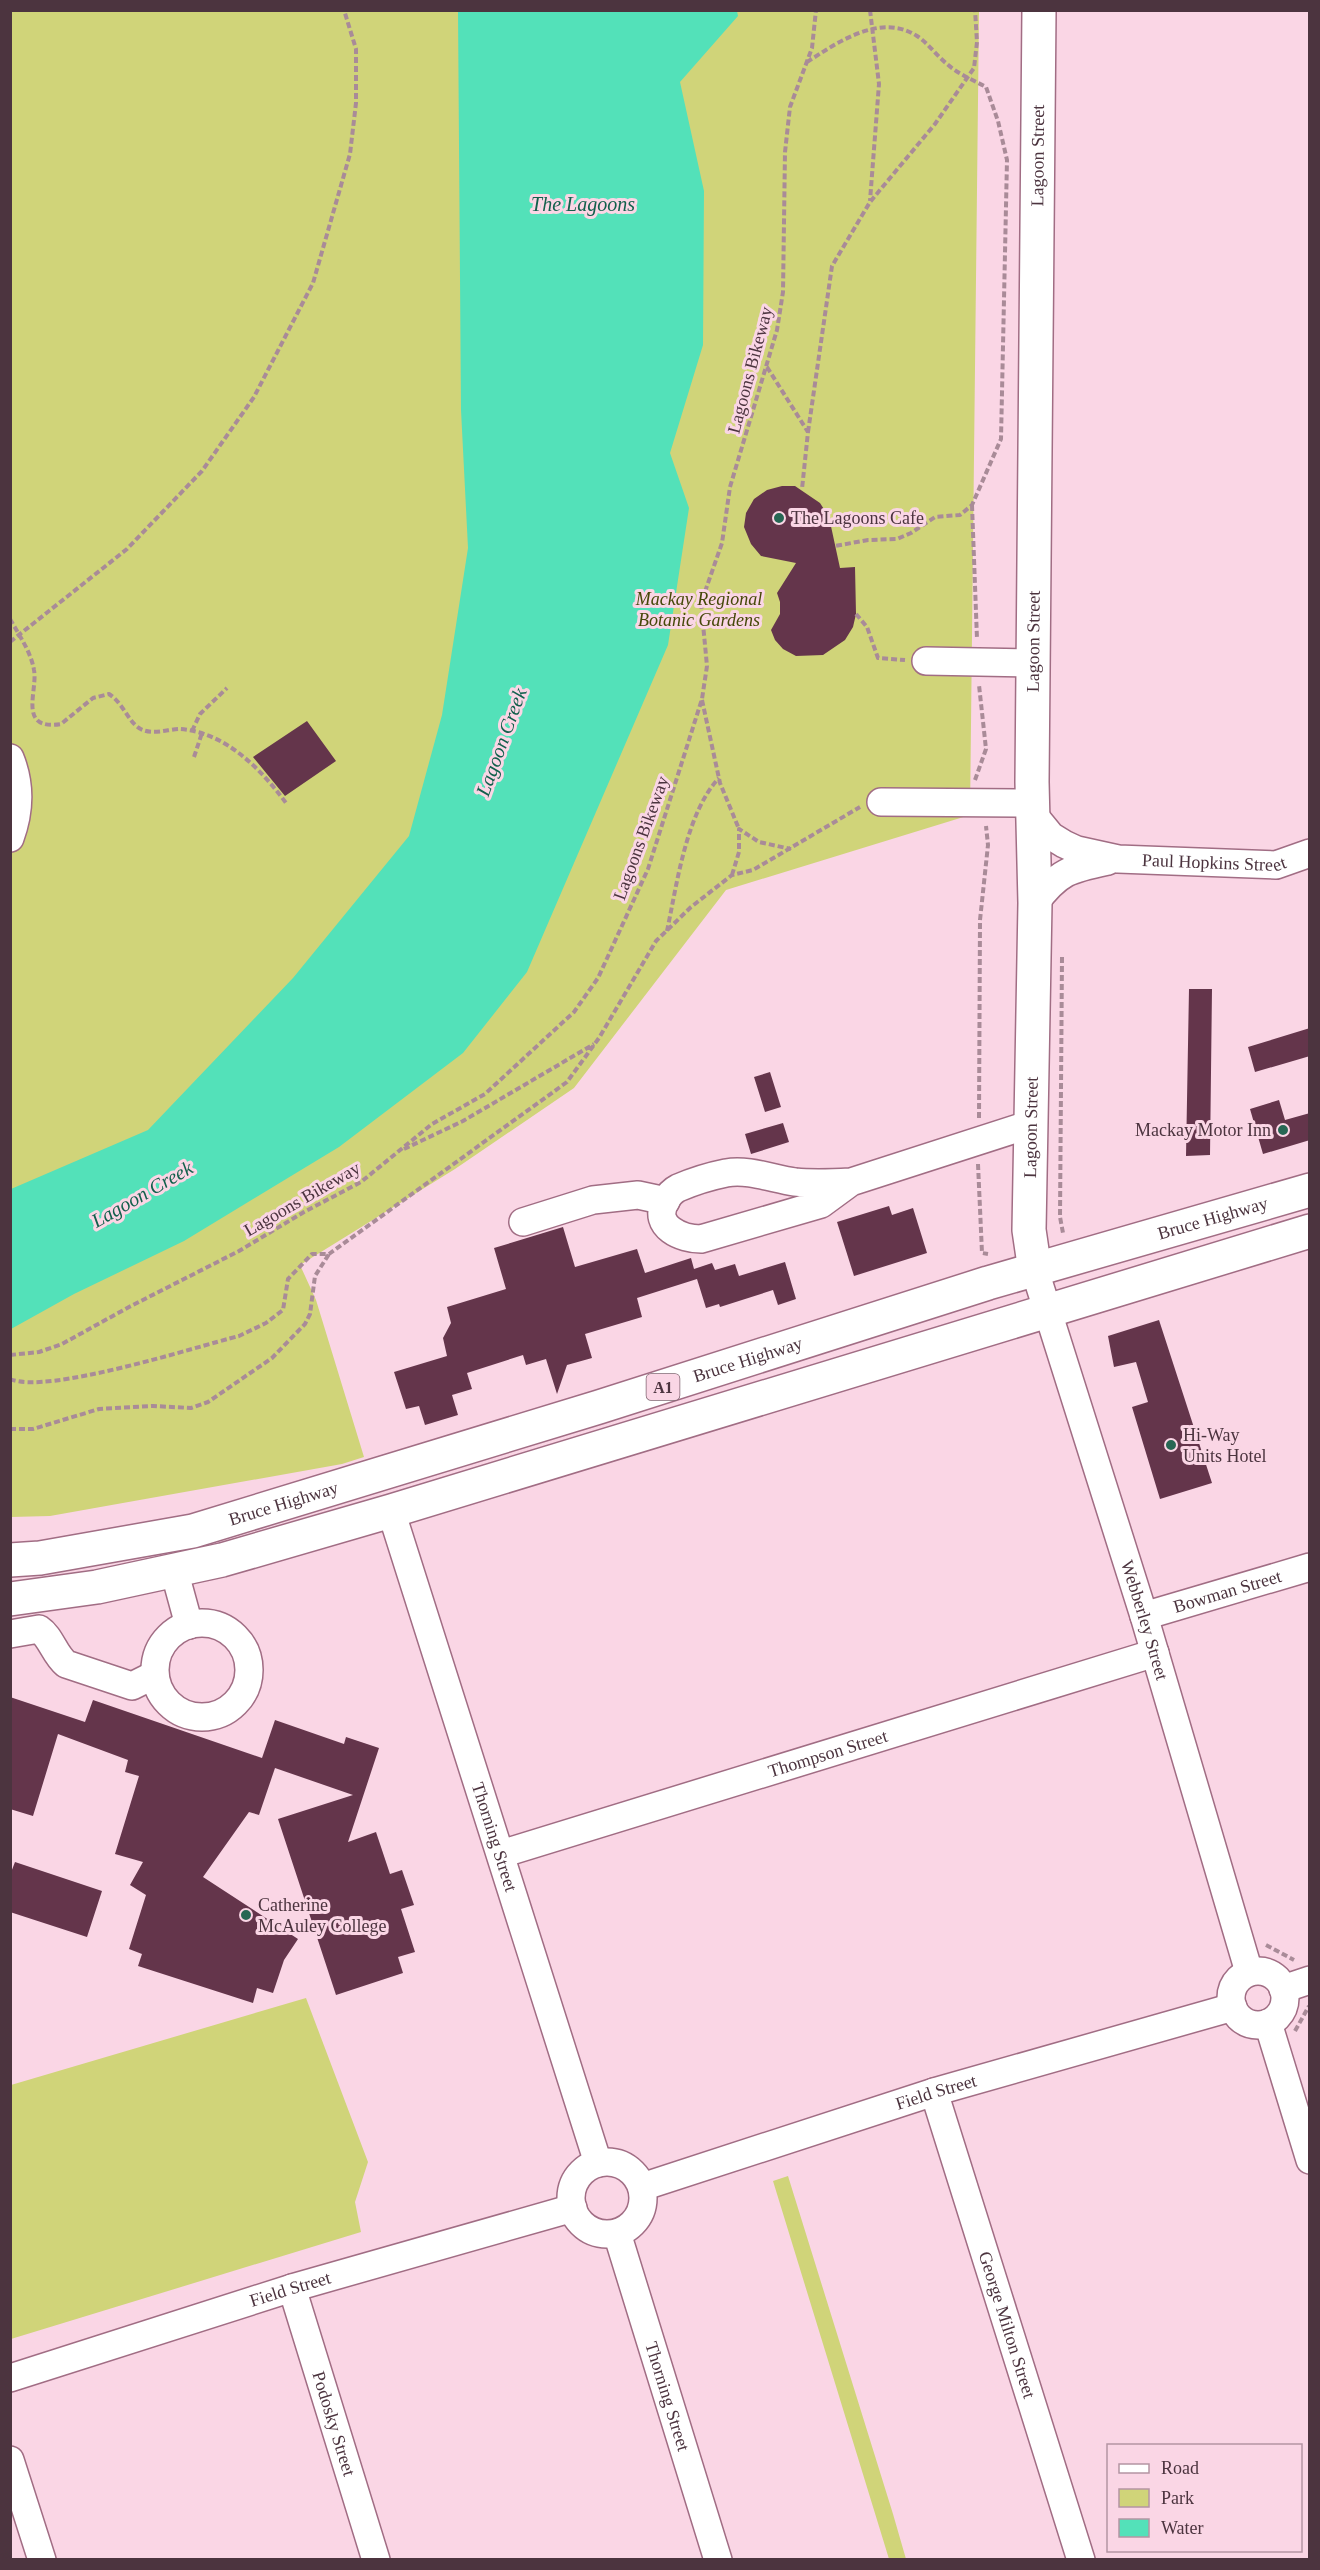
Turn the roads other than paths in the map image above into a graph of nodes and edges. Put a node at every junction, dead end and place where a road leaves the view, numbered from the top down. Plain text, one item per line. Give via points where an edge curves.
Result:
1 (1039, 10) edge
2 (926, 661) road end
3 (1035, 663) junction
4 (10, 758) edge
5 (881, 802) road end
6 (1033, 808) junction
7 (10, 838) edge
8 (1310, 854) edge
9 (1118, 859) junction
10 (1035, 903) junction
11 (1031, 1124) junction
12 (851, 1182) junction
13 (1310, 1190) edge
14 (666, 1201) junction
15 (523, 1222) dead end
16 (1310, 1231) edge
17 (1035, 1271) junction
18 (1048, 1312) junction
19 (391, 1511) junction
20 (10, 1560) edge
21 (1310, 1567) edge
22 (174, 1570) junction
23 (10, 1599) edge
24 (1144, 1616) junction
25 (189, 1625) junction
26 (10, 1634) edge
27 (1155, 1653) junction
28 (154, 1675) junction
29 (501, 1854) junction
30 (1249, 1972) junction
31 (1310, 1980) edge
32 (1283, 1989) junction
33 (1233, 2007) junction
34 (1268, 2023) junction
35 (934, 2092) junction
36 (1310, 2160) edge
37 (598, 2163) junction
38 (642, 2187) junction
39 (573, 2208) junction
40 (617, 2233) junction
41 (292, 2288) junction
42 (10, 2378) edge
43 (10, 2460) edge
44 (42, 2559) edge
45 (376, 2559) edge
46 (718, 2559) edge
47 (1081, 2559) edge

1 - 3 main road, Lagoon Street
2 - 3 street
3 - 6 main road, Lagoon Street
4 - 7 street via 18,776 18,818
5 - 6 street via 972,802
6 - 9 street, Paul Hopkins Street via 1051,836 1064,844
6 - 10 main road, Lagoon Street
8 - 9 street, Paul Hopkins Street via 1276,865
9 - 10 street, Paul Hopkins Street via 1069,869 1051,881
10 - 11 main road, Lagoon Street
11 - 12 street
11 - 17 main road, Lagoon Street via 1029,1242
12 - 14 street via 813,1183 726,1173 675,1189
12 - 14 street via 821,1203 702,1239 688,1239 667,1227 662,1216
13 - 17 main road, Bruce Highway / A1
14 - 15 street via 638,1195 593,1200
16 - 18 main road, Bruce Highway / A1
17 - 18 street, Webberley Street
17 - 20 main road, Bruce Highway / A1 via 194,1531
18 - 19 main road, Bruce Highway / A1
18 - 24 street, Webberley Street
19 - 22 main road, Bruce Highway / A1
19 - 29 street, Thorning Street
21 - 24 street, Bowman Street
22 - 23 main road, Bruce Highway / A1 via 97,1587
22 - 25 street
24 - 27 street, Webberley Street
25 - 28 street via 166,1639 158,1653
25 - 28 street via 210,1624 238,1640 249,1671 246,1687 237,1701 225,1712 192,1717 169,1704
26 - 28 street via 39,1629 58,1658 74,1668 132,1686
27 - 29 street, Thompson Street
27 - 30 street, Webberley Street
29 - 37 street, Thorning Street
30 - 32 street via 1267,1972 1276,1977
30 - 33 street via 1232,1990
31 - 32 street
32 - 34 street via 1282,2011
33 - 34 street via 1251,2024
33 - 35 street, Field Street
34 - 36 street
35 - 38 street, Field Street
35 - 47 street, George Milton Street
37 - 38 street via 616,2162 627,2167
37 - 39 street via 582,2171 574,2181
38 - 40 street via 644,2198 636,2220
39 - 40 street via 583,2225 593,2231
39 - 41 street, Field Street
40 - 46 street, Thorning Street
41 - 42 street, Field Street
41 - 45 street, Podosky Street
43 - 44 street

